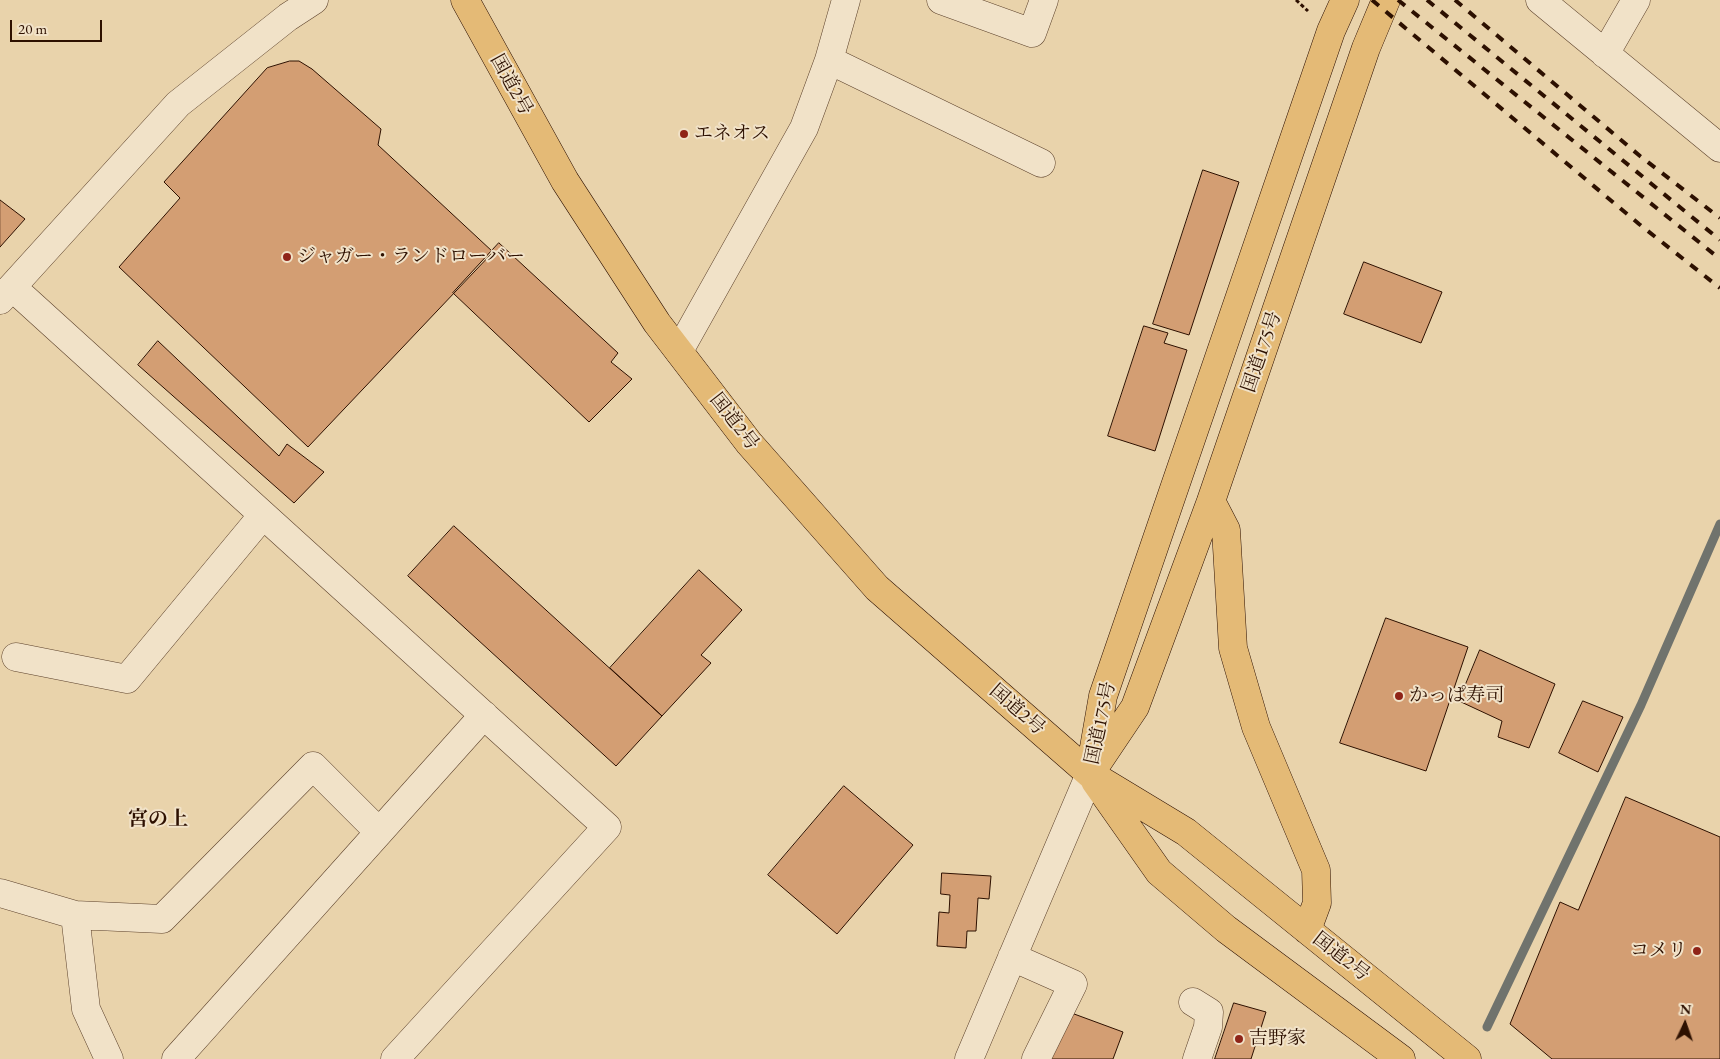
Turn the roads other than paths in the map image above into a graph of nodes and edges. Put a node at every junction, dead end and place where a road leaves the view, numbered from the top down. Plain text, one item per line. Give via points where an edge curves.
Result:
1 (314, 0) edge
2 (465, 0) edge
3 (846, 0) edge
4 (941, 0) edge
5 (1044, 0) edge
6 (1345, 0) edge
7 (1386, 0) edge
8 (1540, 0) edge
9 (1636, 0) edge
10 (1606, 54) junction
11 (829, 60) junction
12 (1720, 148) edge
13 (1041, 163) dead end
14 (6, 294) edge
15 (678, 351) junction
16 (1211, 501) junction
17 (263, 515) junction
18 (16, 657) dead end
19 (484, 716) junction
20 (1090, 774) junction
21 (379, 832) junction
22 (0, 893) edge
23 (75, 915) junction
24 (1307, 930) junction
25 (1012, 957) junction
26 (1193, 1002) dead end
27 (109, 1059) edge
28 (176, 1059) edge
29 (395, 1059) edge
30 (968, 1059) edge
31 (1036, 1059) edge
32 (1197, 1059) edge
33 (1401, 1059) edge
34 (1467, 1059) edge

1 - 14 street via 178,104
2 - 15 highway, 国道2号 via 564,181
3 - 11 street
4 - 5 street via 1032,33
6 - 20 highway, 国道175号 via 1328,40 1103,696
7 - 16 highway, 国道175号 via 1366,48
8 - 10 street
9 - 10 street
10 - 12 street
11 - 13 street
11 - 15 street via 804,128
14 - 17 street
15 - 20 highway, 国道2号 via 749,443 877,588
16 - 20 highway, 国道175号 via 1135,707
16 - 24 highway via 1226,530 1233,648 1256,727 1316,870 1317,903
17 - 18 street via 127,679
17 - 19 street
19 - 21 street
19 - 29 street via 607,827
20 - 24 highway, 国道2号 via 1186,832
20 - 25 street
20 - 33 highway, 国道2号 via 1159,872 1226,929
21 - 23 street via 314,766 162,920
21 - 28 street
22 - 23 street
23 - 27 street via 86,1009
24 - 34 highway, 国道2号
25 - 30 street
25 - 31 street via 1073,984
26 - 32 street via 1209,1012 1208,1027

